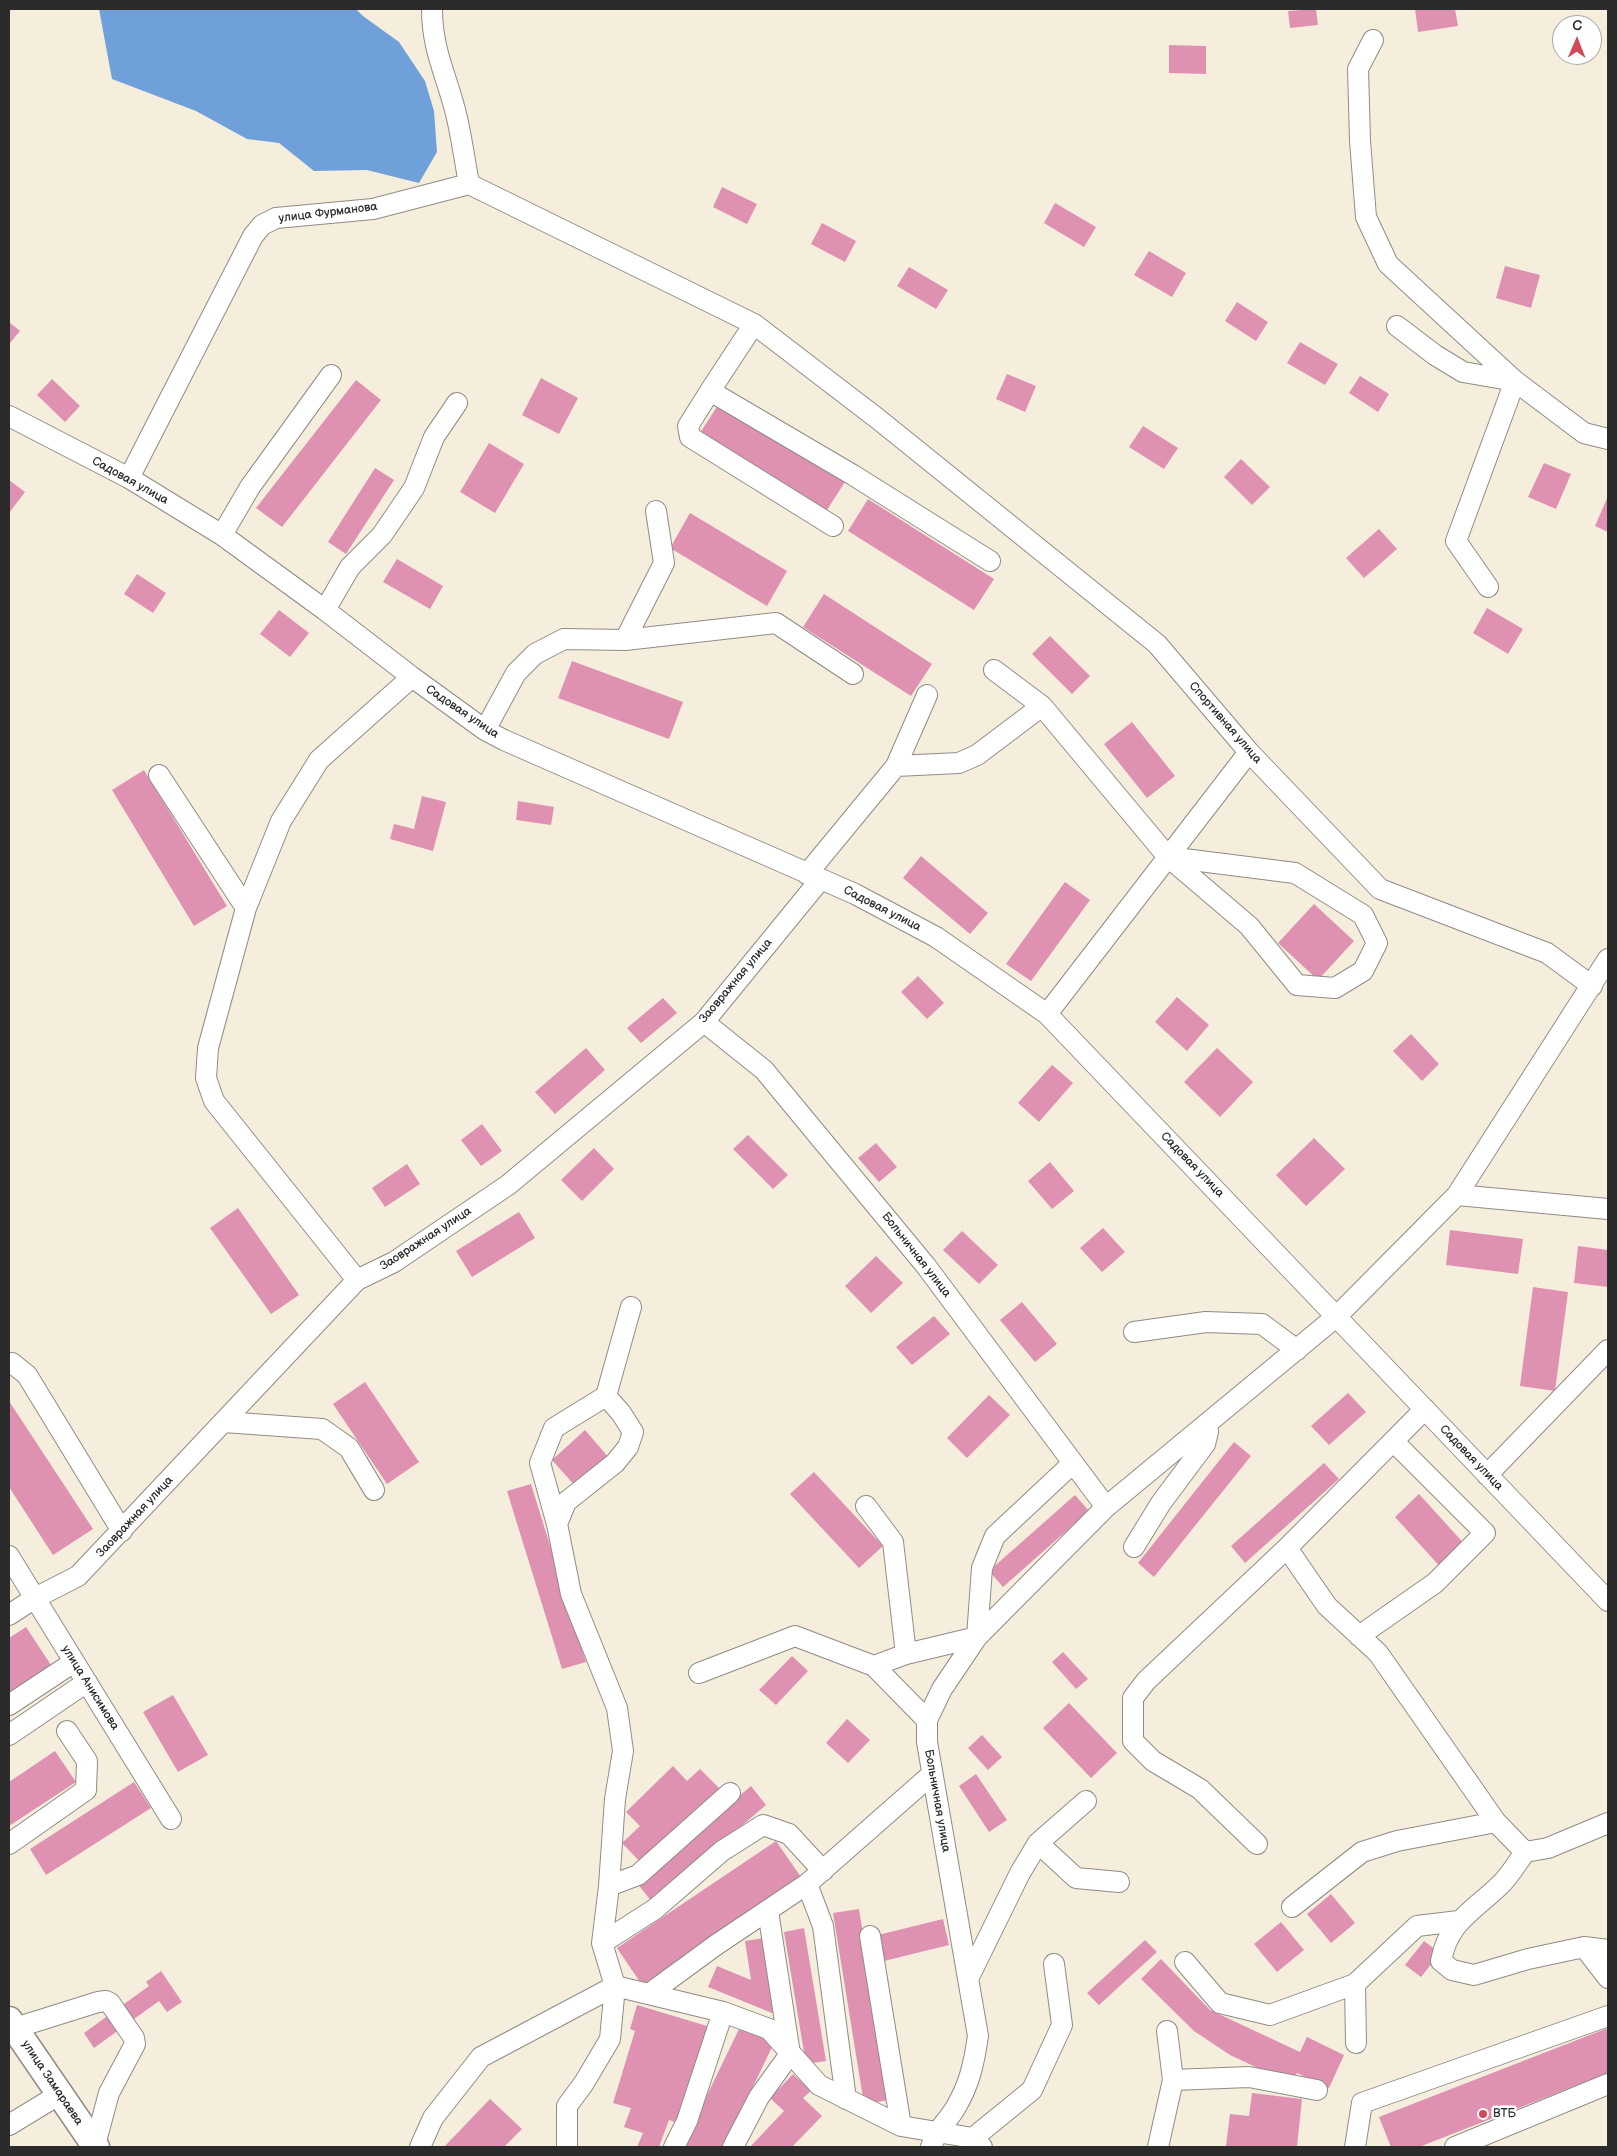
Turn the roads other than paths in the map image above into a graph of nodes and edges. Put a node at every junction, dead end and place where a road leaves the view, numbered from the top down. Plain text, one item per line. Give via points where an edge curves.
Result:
1 (432, 9) edge
2 (1372, 40) dead end
3 (469, 184) junction
4 (754, 324) junction
5 (1397, 326) dead end
6 (331, 375) dead end
7 (1515, 381) junction
8 (710, 391) junction
9 (457, 403) dead end
10 (9, 416) edge
11 (1608, 439) edge
12 (129, 478) junction
13 (656, 511) dead end
14 (833, 526) dead end
15 (222, 535) junction
16 (990, 560) dead end
17 (1488, 587) dead end
18 (325, 610) junction
19 (625, 640) junction
20 (994, 670) dead end
21 (853, 674) dead end
22 (412, 678) junction
23 (927, 695) dead end
24 (1042, 706) junction
25 (486, 730) junction
26 (1249, 752) junction
27 (896, 766) junction
28 (159, 775) dead end
29 (1168, 857) junction
30 (814, 877) junction
31 (246, 908) junction
32 (1608, 960) edge
33 (1592, 986) junction
34 (1047, 1014) junction
35 (704, 1022) junction
36 (1457, 1195) junction
37 (1608, 1209) edge
38 (357, 1280) junction
39 (631, 1307) dead end
40 (1337, 1316) junction
41 (1134, 1332) dead end
42 (1297, 1350) junction
43 (1608, 1350) edge
44 (9, 1364) edge
45 (606, 1396) junction
46 (1425, 1410) junction
47 (224, 1422) junction
48 (1207, 1425) junction
49 (1394, 1442) junction
50 (1072, 1462) junction
51 (1487, 1474) junction
52 (374, 1490) dead end
53 (866, 1506) dead end
54 (1106, 1507) junction
55 (557, 1524) junction
56 (122, 1531) junction
57 (1134, 1547) dead end
58 (1287, 1548) junction
59 (9, 1556) edge
60 (35, 1598) junction
61 (1608, 1601) edge
62 (9, 1615) edge
63 (1359, 1636) junction
64 (977, 1637) junction
65 (906, 1654) junction
66 (74, 1662) junction
67 (874, 1666) junction
68 (699, 1674) dead end
69 (87, 1682) junction
70 (9, 1705) edge
71 (927, 1720) junction
72 (67, 1730) dead end
73 (9, 1735) edge
74 (931, 1775) junction
75 (730, 1792) dead end
76 (1086, 1802) dead end
77 (171, 1819) dead end
78 (1496, 1822) junction
79 (1608, 1822) edge
80 (1038, 1843) junction
81 (9, 1844) edge
82 (1257, 1844) dead end
83 (1525, 1852) junction
84 (823, 1871) junction
85 (1119, 1882) dead end
86 (807, 1884) junction
87 (609, 1886) junction
88 (1292, 1907) dead end
89 (768, 1911) junction
90 (1459, 1921) junction
91 (870, 1936) dead end
92 (602, 1943) junction
93 (1584, 1947) junction
94 (1608, 1950) edge
95 (1185, 1962) dead end
96 (1054, 1964) dead end
97 (1608, 1978) edge
98 (968, 1979) junction
99 (1355, 1984) junction
100 (615, 1986) junction
101 (649, 1994) junction
102 (723, 2012) junction
103 (1608, 2016) edge
104 (12, 2024) edge
105 (1167, 2031) dead end
106 (1356, 2043) dead end
107 (790, 2054) junction
108 (1173, 2080) junction
109 (1608, 2084) edge
110 (1317, 2090) dead end
111 (60, 2094) junction
112 (846, 2099) junction
113 (9, 2125) edge
114 (901, 2126) junction
115 (934, 2139) edge
116 (978, 2143) edge
117 (95, 2146) edge
118 (420, 2147) edge
119 (567, 2147) edge
120 (674, 2147) edge
121 (733, 2147) edge
122 (1158, 2147) edge
123 (1355, 2147) edge
124 (1455, 2147) edge

1 - 3 street via 432,31 438,61 457,117
2 - 7 street via 1358,69 1366,217 1388,264
3 - 4 street, Спортивная улица
3 - 12 street, улица Фурманова via 373,209 292,215 262,225 253,236
4 - 8 street
4 - 26 street, Спортивная улица via 878,419 1157,644
5 - 7 street via 1463,372
6 - 15 street via 250,487
7 - 11 street via 1584,433
7 - 17 street via 1456,541
8 - 14 street via 688,426 690,437
8 - 16 street via 853,474
9 - 18 street via 434,437 414,488 382,535 350,567
10 - 12 street, Садовая улица
12 - 15 street, Садовая улица
13 - 19 street via 664,563
15 - 18 street, Садовая улица
18 - 22 street, Садовая улица
19 - 21 street via 776,622
19 - 25 street via 564,639 535,654 516,673
20 - 24 street
22 - 25 street, Садовая улица
22 - 31 street via 319,760 281,822
23 - 27 street, Заовражная улица
24 - 27 street via 977,755 959,763
24 - 29 street
25 - 30 street, Садовая улица
26 - 29 street
26 - 33 street, Спортивная улица via 1380,889 1547,953
27 - 30 street, Заовражная улица
28 - 31 street
29 - 29 street via 1249,926 1297,984 1335,988 1363,972 1377,943 1364,915 1295,873
29 - 34 street
30 - 34 street, Садовая улица via 855,894 936,936
30 - 35 street, Заовражная улица
31 - 38 street via 208,1048 206,1078 209,1089 214,1102
32 - 33 street, Больничная улица
33 - 36 street, Больничная улица
34 - 40 street, Садовая улица
35 - 38 street, Заовражная улица via 508,1185 394,1262
35 - 50 street, Больничная улица via 764,1070 926,1266
36 - 37 street
36 - 40 street, Больничная улица
38 - 47 street, Заовражная улица
39 - 45 street
40 - 42 street, Больничная улица
40 - 46 street, Садовая улица
41 - 42 street via 1206,1322 1262,1324
42 - 48 street, Больничная улица
43 - 51 street
44 - 56 street via 27,1374
45 - 55 street via 554,1428 540,1463
45 - 55 street via 633,1432 628,1447 615,1463 566,1502
46 - 49 street
46 - 51 street, Садовая улица
47 - 52 street via 322,1429 349,1448
47 - 56 street, Заовражная улица
48 - 54 street, Больничная улица
48 - 57 street via 1205,1444 1161,1503
49 - 58 street
49 - 63 street via 1485,1533 1435,1583
50 - 54 street, Больничная улица
50 - 64 street via 995,1536 982,1568
51 - 61 street, Садовая улица
53 - 65 street via 892,1542
54 - 64 street, Больничная улица
55 - 87 street via 571,1594 617,1708 623,1751 615,1799
56 - 60 street, Заовражная улица via 78,1576
58 - 63 street via 1327,1606
58 - 82 street via 1146,1681 1133,1698 1133,1741 1153,1761 1200,1789
59 - 60 street, улица Анисимова
60 - 62 street, Заовражная улица
60 - 66 street, улица Анисимова
63 - 78 street via 1378,1653
64 - 65 street
64 - 71 street, Больничная улица via 942,1688
65 - 67 street
66 - 69 street, улица Анисимова
66 - 70 street
67 - 68 street via 795,1636
67 - 71 street
69 - 73 street
69 - 77 street, улица Анисимова
71 - 74 street, Больничная улица
72 - 81 street via 87,1761 86,1790
74 - 84 street
74 - 98 street, Больничная улица
75 - 87 street via 638,1875
76 - 80 street
78 - 83 street
78 - 88 street via 1397,1841 1362,1852
79 - 83 street via 1548,1848
80 - 85 street via 1076,1878
80 - 98 street
83 - 90 street via 1501,1885
84 - 86 street
84 - 92 street via 789,1834 763,1825 722,1851 655,1909
86 - 89 street
86 - 112 street via 823,1926
87 - 92 street
89 - 101 street
89 - 107 street
90 - 93 street via 1444,1945 1442,1961 1452,1970 1474,1975 1528,1958
90 - 99 street via 1417,1926
91 - 114 street
92 - 100 street
93 - 94 street
93 - 97 street
95 - 99 street via 1220,2003 1270,2015
96 - 116 street via 1062,2025 1032,2090
98 - 115 street, Больничная улица via 978,2036 971,2076
99 - 106 street
100 - 101 street
100 - 118 street via 481,2058 433,2118
100 - 119 street via 610,2039 567,2106
101 - 102 street
102 - 107 street via 769,2029
102 - 120 street via 687,2121
103 - 123 street via 1362,2103
104 - 111 main road, улица Замараева
104 - 117 street via 106,2001 134,2038 135,2044 109,2093
105 - 108 street
107 - 112 street via 819,2085
107 - 121 street via 759,2096
108 - 110 street via 1249,2077
108 - 122 street
109 - 124 street
111 - 113 street
111 - 117 main road, улица Замараева
112 - 114 street
114 - 115 street
115 - 116 street

